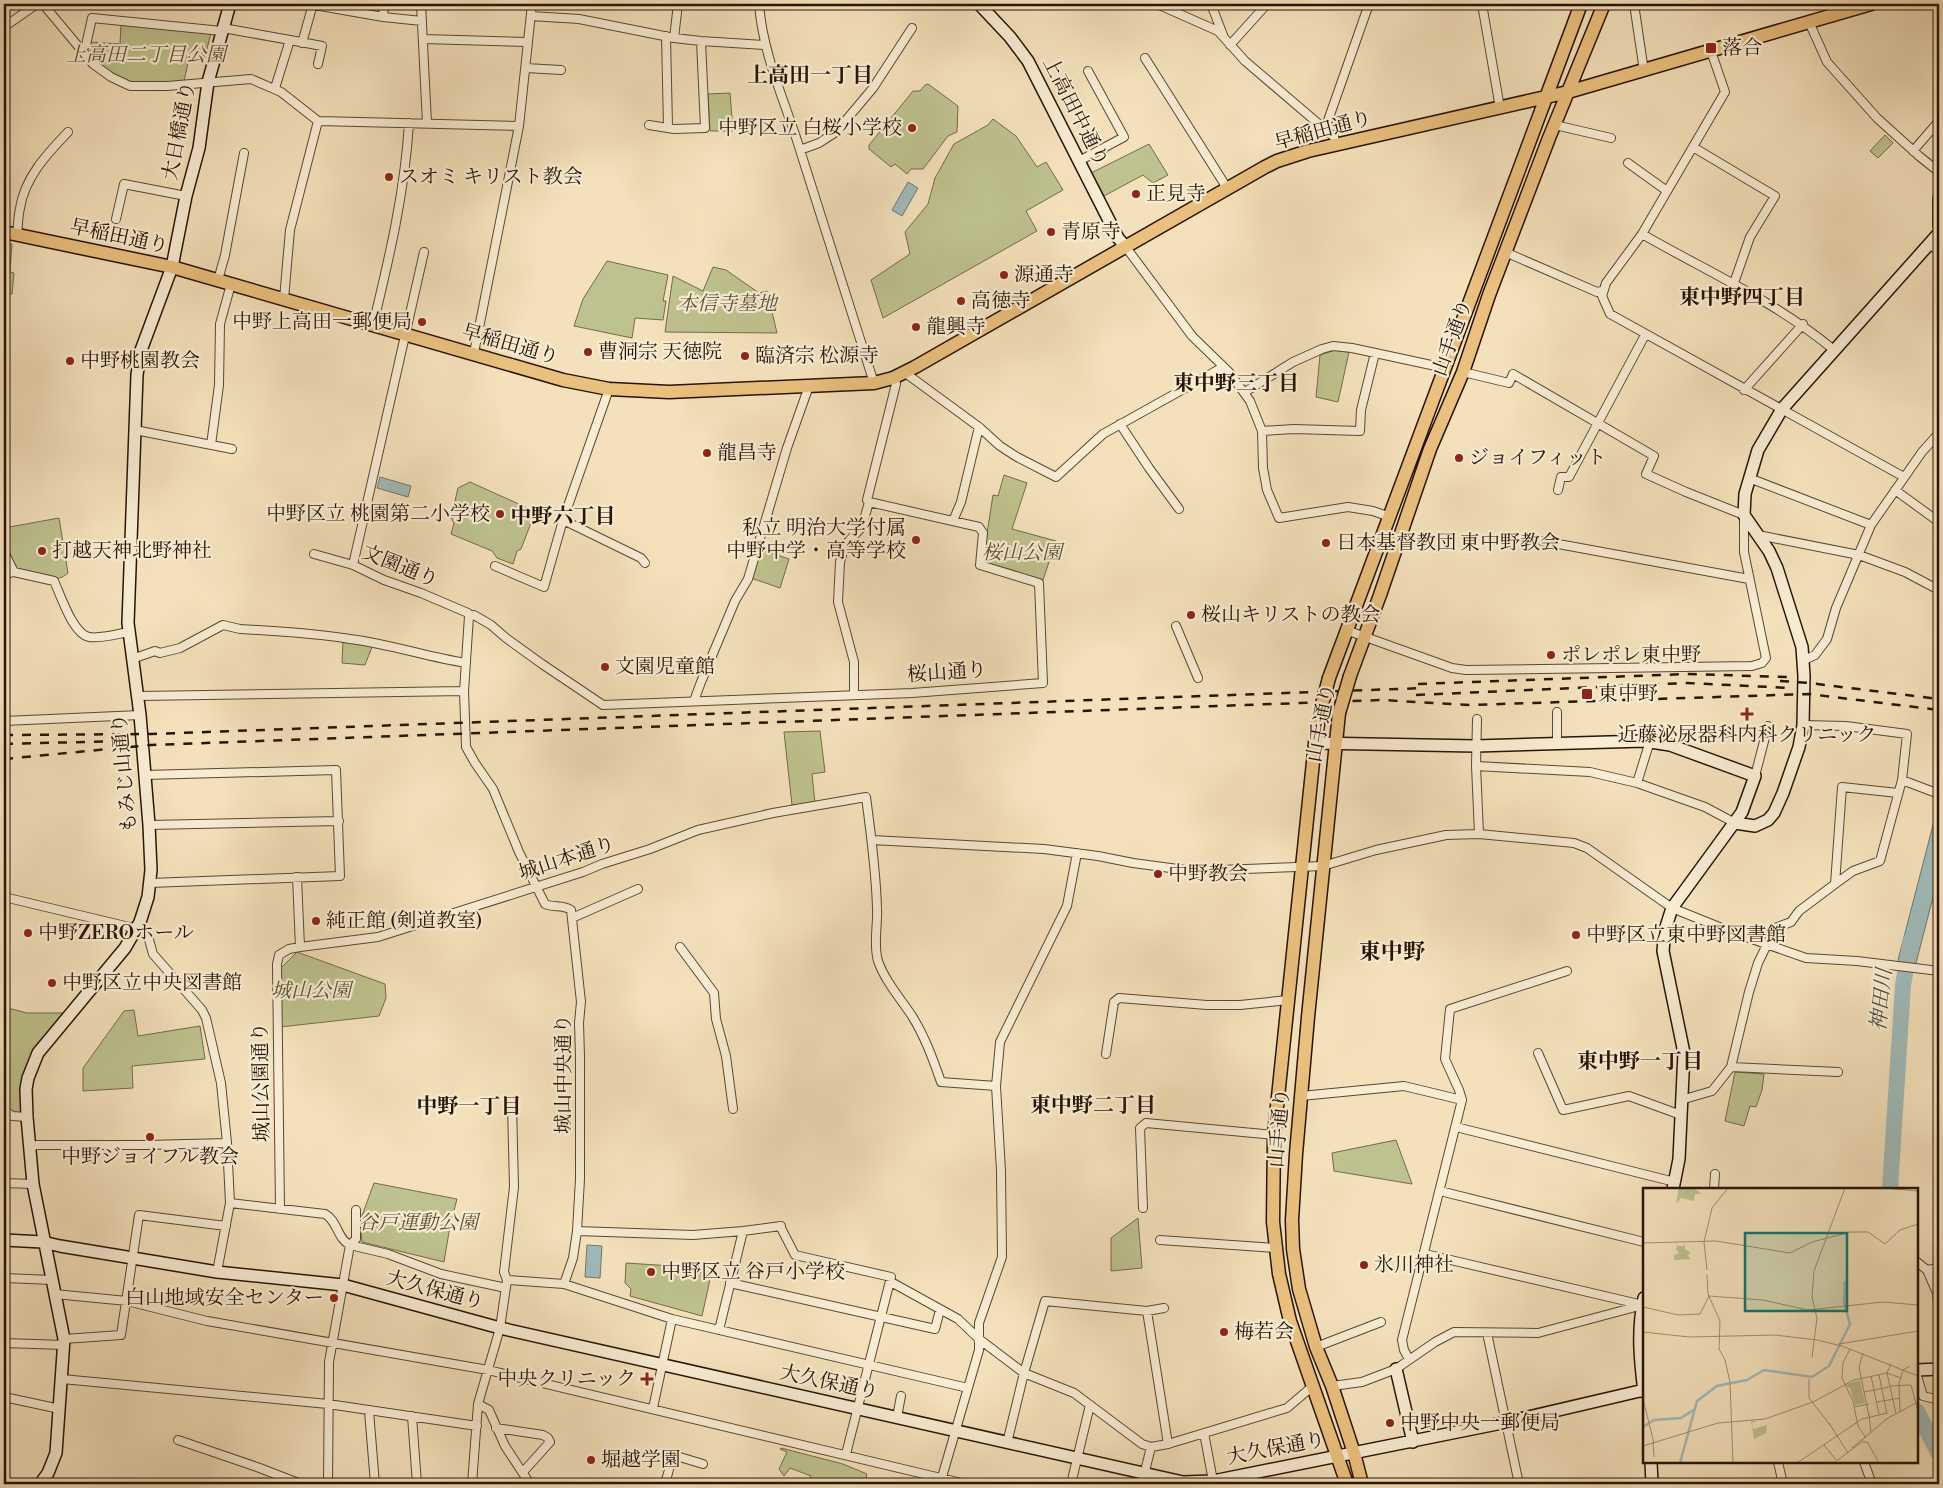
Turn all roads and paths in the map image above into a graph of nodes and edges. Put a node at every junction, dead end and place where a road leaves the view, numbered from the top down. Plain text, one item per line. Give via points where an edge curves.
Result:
1 (37, 4) edge
2 (44, 4) edge
3 (230, 4) edge
4 (311, 4) edge
5 (384, 4) edge
6 (421, 4) edge
7 (532, 4) edge
8 (678, 4) edge
9 (759, 4) edge
10 (980, 4) edge
11 (1157, 4) edge
12 (1212, 4) edge
13 (1266, 4) edge
14 (1369, 4) edge
15 (1482, 4) edge
16 (1582, 4) edge
17 (1604, 4) edge
18 (1634, 4) edge
19 (1871, 4) edge
20 (531, 16) junction
21 (383, 17) junction
22 (422, 21) junction
23 (1809, 22) junction
24 (4, 27) edge
25 (912, 28) dead end
26 (222, 30) junction
27 (1223, 36) junction
28 (670, 37) junction
29 (290, 40) junction
30 (423, 40) junction
31 (302, 42) junction
32 (527, 42) junction
33 (701, 42) junction
34 (86, 45) dead end
35 (765, 45) junction
36 (1230, 45) junction
37 (1711, 51) junction
38 (1146, 58) dead end
39 (318, 64) dead end
40 (526, 68) junction
41 (561, 70) dead end
42 (1088, 71) dead end
43 (1644, 71) junction
44 (208, 82) junction
45 (275, 88) junction
46 (1568, 92) junction
47 (1546, 97) junction
48 (1500, 108) junction
49 (318, 121) junction
50 (409, 122) junction
51 (1939, 122) edge
52 (427, 123) junction
53 (649, 125) dead end
54 (1554, 125) junction
55 (519, 126) junction
56 (668, 127) junction
57 (1325, 129) junction
58 (68, 132) dead end
59 (1611, 138) dead end
60 (1336, 145) junction
61 (1693, 147) junction
62 (800, 150) junction
63 (1913, 151) junction
64 (244, 152) dead end
65 (1079, 161) junction
66 (1628, 163) dead end
67 (1939, 172) edge
68 (1226, 188) junction
69 (1667, 191) junction
70 (186, 196) junction
71 (1939, 196) edge
72 (116, 219) dead end
73 (1939, 228) edge
74 (4, 232) edge
75 (1939, 233) edge
76 (1642, 234) junction
77 (17, 235) junction
78 (1930, 244) junction
79 (1125, 246) junction
80 (424, 252) dead end
81 (1505, 252) junction
82 (1939, 252) edge
83 (172, 267) junction
84 (218, 280) junction
85 (1734, 283) junction
86 (231, 284) junction
87 (1602, 291) junction
88 (284, 299) junction
89 (1803, 324) junction
90 (373, 326) junction
91 (405, 335) junction
92 (1645, 335) junction
93 (1834, 350) junction
94 (474, 353) junction
95 (1375, 353) junction
96 (1223, 367) junction
97 (1445, 368) junction
98 (1462, 372) junction
99 (899, 375) junction
100 (874, 383) junction
101 (809, 386) junction
102 (610, 389) junction
103 (1744, 390) junction
104 (1244, 392) junction
105 (1782, 410) junction
106 (1120, 424) junction
107 (1598, 424) junction
108 (979, 427) junction
109 (135, 430) junction
110 (1262, 431) junction
111 (1939, 433) edge
112 (211, 444) junction
113 (232, 448) dead end
114 (1904, 477) junction
115 (1749, 478) junction
116 (1558, 490) dead end
117 (1896, 490) junction
118 (870, 502) junction
119 (1179, 509) dead end
120 (1744, 515) junction
121 (1390, 517) junction
122 (563, 520) junction
123 (954, 521) junction
124 (1939, 522) edge
125 (1872, 525) junction
126 (1758, 535) junction
127 (1542, 541) dead end
128 (4, 552) edge
129 (314, 554) dead end
130 (1859, 555) junction
131 (645, 563) dead end
132 (353, 565) junction
133 (495, 566) dead end
134 (14, 572) junction
135 (4, 574) edge
136 (1749, 579) junction
137 (1939, 590) edge
138 (470, 616) junction
139 (1176, 626) dead end
140 (1346, 630) junction
141 (129, 632) junction
142 (1365, 636) junction
143 (132, 659) junction
144 (1804, 660) junction
145 (466, 662) junction
146 (1198, 678) dead end
147 (464, 691) junction
148 (854, 695) junction
149 (138, 696) junction
150 (694, 701) junction
151 (1557, 712) dead end
152 (140, 715) junction
153 (1477, 719) dead end
154 (4, 722) edge
155 (1803, 725) junction
156 (1768, 726) dead end
157 (1650, 741) junction
158 (1315, 743) junction
159 (1335, 743) junction
160 (1557, 744) junction
161 (1476, 746) junction
162 (1476, 766) junction
163 (144, 775) junction
164 (1755, 776) junction
165 (1902, 780) junction
166 (1636, 783) junction
167 (1898, 794) junction
168 (1939, 794) edge
169 (339, 820) junction
170 (1735, 823) junction
171 (149, 825) junction
172 (1479, 834) junction
173 (872, 840) junction
174 (1077, 853) junction
175 (1323, 866) junction
176 (1303, 867) junction
177 (297, 878) junction
178 (150, 883) junction
179 (1835, 884) junction
180 (535, 887) junction
181 (638, 889) dead end
182 (4, 897) edge
183 (1672, 908) junction
184 (572, 918) junction
185 (136, 929) junction
186 (1766, 943) junction
187 (300, 947) junction
188 (680, 947) dead end
189 (279, 955) joint
190 (1567, 971) dead end
191 (1939, 971) edge
192 (1288, 1000) junction
193 (1538, 1053) dead end
194 (1106, 1054) dead end
195 (1731, 1067) junction
196 (1838, 1072) dead end
197 (996, 1086) junction
198 (1301, 1096) junction
199 (1462, 1100) junction
200 (1681, 1100) junction
201 (512, 1105) dead end
202 (733, 1109) dead end
203 (4, 1110) edge
204 (1681, 1115) junction
205 (27, 1117) junction
206 (1456, 1128) junction
207 (1274, 1135) junction
208 (227, 1143) junction
209 (30, 1148) junction
210 (1715, 1174) dead end
211 (4, 1182) edge
212 (33, 1184) junction
213 (1674, 1186) edge
214 (1714, 1188) edge
215 (1440, 1191) junction
216 (230, 1203) junction
217 (1143, 1208) dead end
218 (280, 1209) junction
219 (356, 1210) dead end
220 (226, 1226) junction
221 (577, 1231) junction
222 (743, 1231) junction
223 (4, 1240) edge
224 (1160, 1240) dead end
225 (43, 1242) junction
226 (1643, 1242) edge
227 (350, 1245) junction
228 (1276, 1248) junction
229 (1425, 1254) junction
230 (133, 1258) junction
231 (1918, 1263) edge
232 (1939, 1268) edge
233 (1927, 1270) junction
234 (216, 1272) junction
235 (4, 1278) edge
236 (52, 1280) junction
237 (891, 1282) junction
238 (506, 1284) junction
239 (564, 1284) junction
240 (730, 1284) junction
241 (343, 1285) junction
242 (55, 1294) junction
243 (127, 1301) junction
244 (1643, 1302) edge
245 (1164, 1308) dead end
246 (940, 1310) junction
247 (1147, 1311) junction
248 (1939, 1314) edge
249 (882, 1317) junction
250 (672, 1320) junction
251 (1381, 1322) dead end
252 (500, 1328) junction
253 (719, 1330) junction
254 (1487, 1333) junction
255 (979, 1339) junction
256 (64, 1342) junction
257 (4, 1343) edge
258 (334, 1343) junction
259 (1316, 1347) junction
260 (1409, 1359) junction
261 (868, 1364) junction
262 (662, 1365) junction
263 (1396, 1369) junction
264 (1939, 1369) edge
265 (488, 1370) junction
266 (1918, 1370) edge
267 (1024, 1373) junction
268 (62, 1379) junction
269 (1918, 1379) edge
270 (1643, 1383) edge
271 (1314, 1385) junction
272 (1332, 1386) junction
273 (968, 1388) junction
274 (1643, 1391) edge
275 (901, 1396) dead end
276 (4, 1397) edge
277 (1939, 1400) edge
278 (328, 1404) junction
279 (478, 1404) junction
280 (1090, 1405) junction
281 (653, 1408) junction
282 (857, 1408) junction
283 (60, 1409) junction
284 (369, 1411) junction
285 (412, 1416) junction
286 (897, 1417) junction
287 (1507, 1422) junction
288 (477, 1426) junction
289 (496, 1428) junction
290 (955, 1431) junction
291 (1204, 1433) junction
292 (178, 1440) dead end
293 (1413, 1442) junction
294 (1007, 1443) junction
295 (1168, 1444) junction
296 (1151, 1447) junction
297 (1354, 1453) junction
298 (846, 1454) junction
299 (1338, 1456) junction
300 (1077, 1459) junction
301 (1651, 1463) edge
302 (1778, 1463) edge
303 (1864, 1463) edge
304 (703, 1464) dead end
305 (523, 1472) junction
306 (1144, 1474) junction
307 (1213, 1480) junction
308 (940, 1481) edge
309 (40, 1484) edge
310 (300, 1484) edge
311 (328, 1484) edge
312 (375, 1484) edge
313 (418, 1484) edge
314 (472, 1484) edge
315 (530, 1484) edge
316 (664, 1484) edge
317 (966, 1484) edge
318 (1071, 1484) edge
319 (1193, 1484) edge
320 (1347, 1484) edge
321 (1362, 1484) edge
322 (1518, 1484) edge
323 (1652, 1484) edge
324 (1783, 1484) edge
325 (1872, 1484) edge

1 - 24 street
2 - 44 street via 93,64 110,77 130,86
3 - 26 street, 大日橋通り
4 - 21 street
4 - 31 street
5 - 21 street
6 - 22 street
7 - 20 street
8 - 28 street
9 - 35 street
10 - 65 street, 上高田中通り via 1028,61
11 - 27 street
12 - 27 street
13 - 36 street
14 - 57 street
15 - 48 street
16 - 47 main road, 山手通り
17 - 46 main road, 山手通り
18 - 43 street
19 - 23 main road, 早稲田通り
20 - 28 street via 579,19
20 - 32 street
21 - 22 street
22 - 30 street
23 - 37 main road, 早稲田通り
23 - 63 street via 1826,62 1877,118
25 - 62 street via 873,88 836,132
26 - 29 street
26 - 34 street via 92,18
26 - 44 street, 大日橋通り
27 - 36 street
28 - 33 street
28 - 56 street
29 - 31 street
29 - 45 street
30 - 32 street
30 - 52 street
31 - 39 street via 322,46
32 - 40 street
33 - 35 street
33 - 56 street via 705,128
35 - 62 street
36 - 57 street
37 - 43 main road, 早稲田通り
37 - 61 street via 1725,92
38 - 68 street
40 - 41 street
40 - 55 street
42 - 65 street via 1124,137
43 - 46 main road, 早稲田通り
44 - 45 street via 251,79
44 - 70 street, 大日橋通り via 200,148
45 - 49 street
46 - 47 main road, 早稲田通り
46 - 54 main road, 山手通り
47 - 48 main road, 早稲田通り
47 - 97 main road, 山手通り
48 - 60 main road, 早稲田通り
49 - 50 street
49 - 88 street via 290,230
50 - 52 street
50 - 90 street via 401,195
51 - 63 street
52 - 55 street
53 - 56 street
54 - 59 street
54 - 81 main road, 山手通り
55 - 94 street
57 - 60 street via 1334,137
58 - 77 street via 34,172 22,198
60 - 68 main road, 早稲田通り via 1277,161
61 - 69 street
61 - 85 street via 1775,196 1750,237
62 - 100 street
63 - 67 street
64 - 84 street
65 - 79 street, 上高田中通り
66 - 69 street
68 - 79 main road, 早稲田通り
69 - 76 street
70 - 72 street via 124,184
70 - 83 street, 大日橋通り
71 - 73 street
74 - 77 main road, 早稲田通り
75 - 78 street
76 - 85 street
76 - 87 street
77 - 83 main road, 早稲田通り
78 - 82 street
78 - 93 street
79 - 96 street via 1192,336
79 - 99 main road, 早稲田通り
80 - 91 street
81 - 87 street via 1597,292
81 - 98 main road, 山手通り
83 - 84 main road, 早稲田通り
83 - 109 street, もみじ山通り via 140,352
84 - 86 main road, 早稲田通り
85 - 89 street
86 - 88 main road, 早稲田通り
86 - 112 street via 220,324 219,385
87 - 92 street via 1610,314
88 - 90 main road, 早稲田通り
89 - 93 street
89 - 103 street
90 - 91 main road, 早稲田通り
91 - 94 main road, 早稲田通り
91 - 132 street
92 - 103 street
92 - 107 street
93 - 105 street
94 - 102 main road, 早稲田通り via 563,380
95 - 97 street
95 - 104 street via 1333,346 1322,349 1293,362
95 - 110 street via 1361,410 1360,431
96 - 104 street
96 - 106 street
97 - 121 main road, 山手通り
98 - 107 street via 1509,382 1513,374
98 - 142 main road, 山手通り via 1430,448
99 - 100 main road, 早稲田通り
99 - 108 street
99 - 118 street
100 - 101 main road, 早稲田通り
101 - 102 main road, 早稲田通り via 669,392
101 - 150 street via 748,579
102 - 122 street
103 - 105 street
104 - 110 street
105 - 114 street
105 - 115 street via 1758,450
106 - 108 street via 1104,434 1056,477 1000,446
106 - 119 street
107 - 116 street via 1569,477 1561,477
107 - 120 street via 1654,456 1646,474
108 - 123 street
109 - 112 street
109 - 141 street, もみじ山通り
110 - 121 street via 1262,468 1279,518 1348,507
111 - 114 street
112 - 113 street
114 - 117 street
115 - 120 street
115 - 125 street
117 - 124 street
117 - 125 street
118 - 123 street
118 - 148 street via 862,527 845,545 840,562 838,602 854,662
120 - 126 street
120 - 136 street via 1744,552
121 - 140 main road, 山手通り
122 - 131 street via 641,558
122 - 133 street via 544,587
123 - 148 street, 桜山通り via 979,527 983,533 980,564 1039,583 1042,683
125 - 130 street
126 - 130 street
126 - 144 street via 1780,574
127 - 136 street
128 - 134 street
129 - 132 street, 文園通り
130 - 137 street via 1905,572
130 - 144 street via 1836,608 1827,639 1815,655
132 - 138 street, 文園通り via 468,612
134 - 135 street
134 - 141 street via 54,581 83,636
136 - 142 street via 1766,658 1752,666 1466,670 1452,668
138 - 145 street
138 - 150 street, 文園通り via 492,625 603,705
139 - 146 street
140 - 142 street
140 - 158 main road, 山手通り, bridge via 1328,678
141 - 143 street, もみじ山通り
142 - 159 main road, 山手通り, bridge via 1339,714
143 - 145 street via 155,651 160,653 180,648 223,625 351,639
143 - 149 street, もみじ山通り
144 - 155 street
145 - 147 street
147 - 149 street
147 - 180 street via 466,747 494,789
148 - 150 street, 桜山通り
149 - 152 street, もみじ山通り
151 - 160 street
152 - 154 street
152 - 163 street, もみじ山通り
153 - 161 street
155 - 165 street via 1846,726 1907,734
155 - 170 street via 1799,747 1774,813 1755,826
156 - 164 street
157 - 160 street
157 - 164 street via 1670,745
157 - 166 street
158 - 159 street
158 - 176 main road, 山手通り
159 - 161 street
159 - 175 main road, 山手通り
160 - 161 street
161 - 162 street
162 - 166 street via 1590,772
162 - 172 street
163 - 169 street via 336,770
163 - 171 street, もみじ山通り
164 - 170 street
165 - 167 street
165 - 168 street
166 - 170 street via 1705,807
167 - 179 street via 1880,861 1853,871
167 - 179 street via 1842,787
169 - 171 street
169 - 177 street via 340,876
170 - 183 street
171 - 178 street, もみじ山通り
172 - 175 street via 1432,838
172 - 183 street via 1580,845
173 - 174 street
173 - 180 street, 城山本通り via 866,797 698,830
173 - 197 street via 879,963 925,1040 941,1082
174 - 176 street via 1193,871
174 - 197 street via 1067,906 1000,1042
175 - 176 street
175 - 198 main road, 山手通り
176 - 192 main road, 山手通り
177 - 178 street
177 - 187 street
178 - 185 street, もみじ山通り via 146,905
179 - 186 street via 1799,911 1791,922 1775,928
180 - 184 street via 545,904 566,906 571,910
180 - 187 street, 城山本通り via 378,937
181 - 184 street
182 - 185 street
183 - 186 street
183 - 200 street via 1665,930 1664,951 1683,1045
184 - 221 street, 城山中央通り via 581,1002
185 - 205 street, もみじ山通り via 125,948 38,1053 27,1083
185 - 208 street via 148,936 152,954 196,1002 206,1018 221,1084
186 - 191 street via 1806,958
186 - 195 street via 1749,992
187 - 189 street, 城山本通り
188 - 202 street via 714,993
189 - 218 street, 城山公園通り
190 - 199 street via 1450,1009 1445,1059
192 - 194 street via 1207,1005 1119,998 1114,1002
192 - 207 main road, 山手通り
193 - 204 street via 1563,1110 1629,1096
195 - 196 street
195 - 200 street via 1712,1091
197 - 255 street via 1002,1257 979,1323
198 - 199 street via 1404,1086
198 - 259 main road, 山手通り via 1292,1220 1293,1249 1299,1290
199 - 206 street
200 - 204 street
201 - 238 street via 514,1188 504,1272
203 - 205 street via 12,1116
204 - 213 street
205 - 209 street, もみじ山通り
206 - 213 street
206 - 215 street
207 - 217 street via 1146,1123 1140,1128
207 - 228 main road, 山手通り via 1273,1222
208 - 209 street
208 - 216 street
209 - 212 street, もみじ山通り
210 - 214 street
211 - 212 street
212 - 225 street, もみじ山通り
215 - 226 street
215 - 229 street
216 - 218 street
216 - 220 street
218 - 227 street via 325,1214 332,1218 342,1238
219 - 227 street via 356,1239
220 - 230 street via 139,1215
220 - 234 street
221 - 222 street via 693,1235
221 - 239 street, 城山中央通り via 573,1258
222 - 237 street via 780,1226 795,1255 891,1278
222 - 240 street
223 - 225 street, 大久保通り
224 - 228 street
225 - 230 street, 大久保通り
225 - 236 street, もみじ山通り
227 - 238 street via 388,1254 441,1274
227 - 241 street
228 - 271 main road, 山手通り via 1290,1321
229 - 244 street
229 - 260 street via 1402,1340
230 - 234 street, 大久保通り
230 - 243 street
231 - 233 street
232 - 233 street
233 - 248 street via 1937,1293
234 - 241 street, 大久保通り
235 - 236 street
236 - 242 street, もみじ山通り
237 - 246 street
237 - 249 street
238 - 239 street
238 - 252 street
239 - 250 street
240 - 249 street
240 - 253 street
241 - 252 street, 大久保通り
241 - 258 street
242 - 243 street
242 - 256 street, もみじ山通り
243 - 256 street via 121,1335
243 - 258 street via 207,1321
244 - 254 street via 1538,1333
244 - 270 street via 1638,1345
245 - 247 street
246 - 249 street via 934,1329
246 - 255 street via 958,1319
247 - 267 street via 1046,1301
247 - 295 street
249 - 261 street
250 - 253 street
250 - 262 street
251 - 259 street
252 - 262 street, 大久保通り
252 - 265 street
253 - 261 street
254 - 260 street via 1454,1332
254 - 287 street
255 - 267 street
255 - 273 street
256 - 257 street
256 - 268 street, もみじ山通り
258 - 265 street
258 - 278 street via 329,1362
259 - 272 main road, 山手通り
260 - 263 street
261 - 273 street
261 - 282 street
262 - 281 street
262 - 282 street, 大久保通り
263 - 272 street via 1362,1382
263 - 293 street
264 - 266 street
265 - 279 street
265 - 281 street
267 - 280 street via 1074,1393
267 - 294 street
268 - 278 street
268 - 283 street, もみじ山通り
269 - 277 street via 1923,1396
271 - 291 street via 1287,1408
271 - 299 main road, 山手通り
272 - 297 main road, 山手通り
273 - 290 street
274 - 287 street, 大久保通り
275 - 286 street
276 - 283 street
278 - 284 street
278 - 311 street
279 - 288 street
279 - 289 street via 489,1410
280 - 296 street via 1142,1444
280 - 300 street
281 - 298 street
282 - 286 street, 大久保通り
282 - 298 street
283 - 309 street, もみじ山通り via 56,1453
284 - 285 street
284 - 312 street
285 - 288 street
285 - 313 street
286 - 290 street, 大久保通り
287 - 293 street, 大久保通り
287 - 322 street
288 - 314 street
289 - 305 street
289 - 305 street via 548,1438 550,1442
290 - 294 street, 大久保通り
290 - 308 street
291 - 295 street
291 - 307 street
292 - 310 street
293 - 297 street, 大久保通り
294 - 300 street, 大久保通り
295 - 296 street
296 - 306 street
297 - 299 street, 大久保通り
297 - 321 main road, 山手通り
298 - 308 street
299 - 307 street, 大久保通り
299 - 320 main road, 山手通り
300 - 306 street, 大久保通り
300 - 318 street
301 - 323 street
302 - 324 street
303 - 325 street
304 - 316 street via 673,1455
305 - 315 street
306 - 319 street, 大久保通り
307 - 319 street, 大久保通り
308 - 317 street

